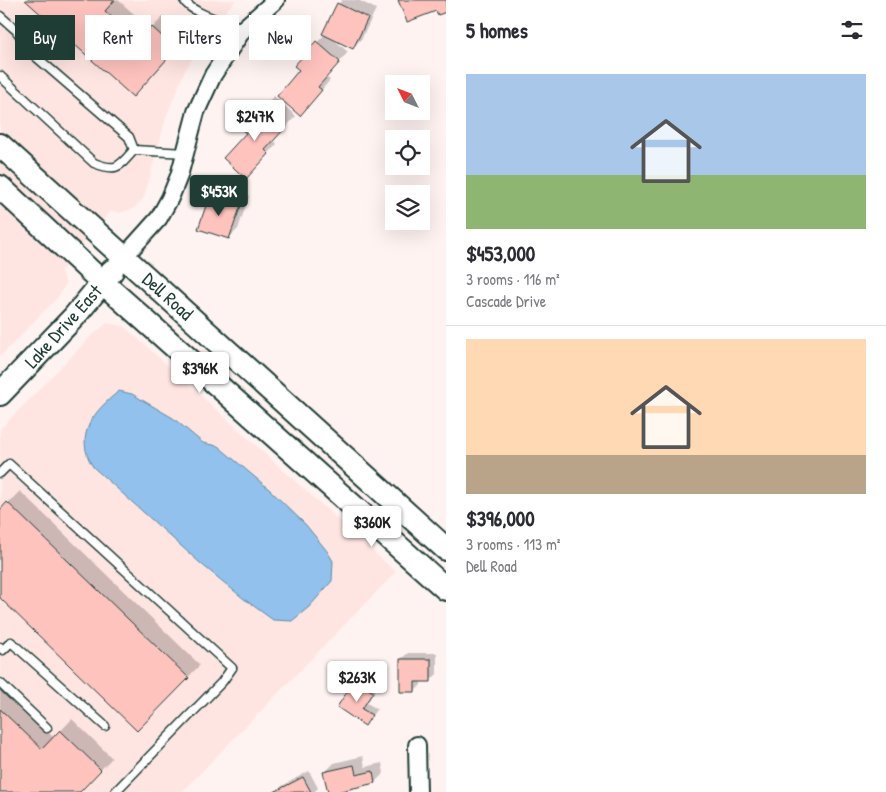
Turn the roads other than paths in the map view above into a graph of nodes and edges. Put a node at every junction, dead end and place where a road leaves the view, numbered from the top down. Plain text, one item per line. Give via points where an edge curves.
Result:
1 (184, 0) edge
2 (276, 0) edge
3 (0, 16) edge
4 (244, 28) junction
5 (0, 76) edge
6 (0, 146) edge
7 (134, 150) junction
8 (186, 153) junction
9 (0, 187) edge
10 (124, 257) junction
11 (102, 282) junction
12 (0, 394) edge
13 (0, 474) edge
14 (446, 549) edge
15 (446, 589) edge
16 (1, 650) edge
17 (0, 683) edge
18 (105, 726) dead end
19 (47, 728) dead end
20 (417, 746) dead end
21 (115, 792) edge
22 (418, 792) edge

1 - 4 lane via 198,12
2 - 4 street
3 - 7 lane via 16,30 34,55 129,137
4 - 8 street via 214,75 196,112
5 - 7 lane via 94,163 107,168 120,166
6 - 10 main road, Dell Road
7 - 8 lane
8 - 10 street via 159,218
9 - 11 main road, Dell Road
10 - 11 main road, Lake Drive East
10 - 14 main road, Dell Road
11 - 12 main road, Lake Drive East via 74,317
11 - 15 main road, Dell Road
13 - 21 lane via 9,464 232,668
16 - 18 lane via 11,642
17 - 19 lane
20 - 22 street

